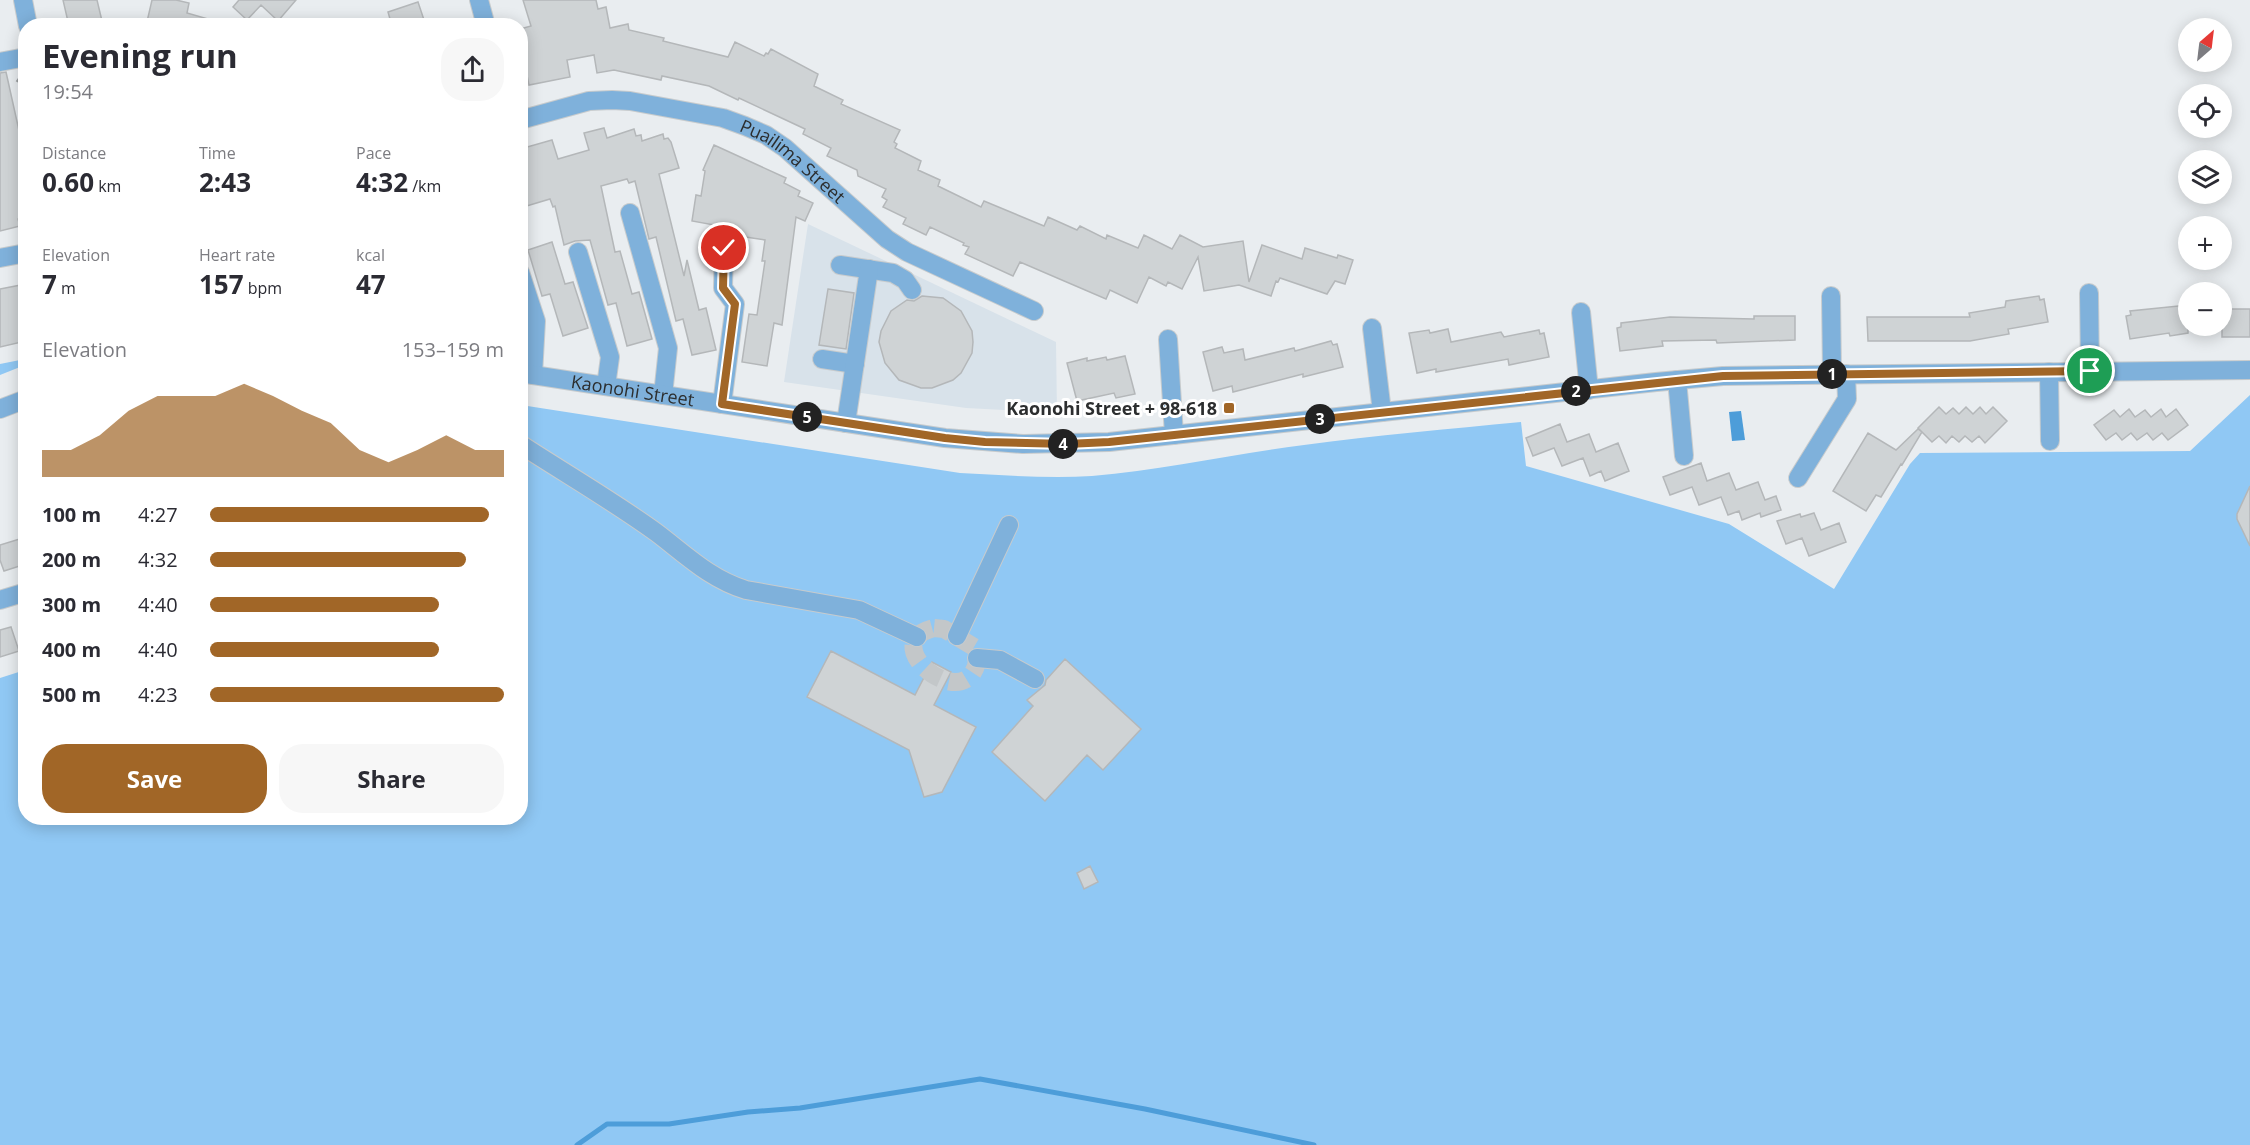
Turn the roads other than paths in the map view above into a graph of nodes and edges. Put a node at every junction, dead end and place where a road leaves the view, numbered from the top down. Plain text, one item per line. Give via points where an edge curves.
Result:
1 (22, 0) edge
2 (478, 0) edge
3 (26, 18) edge
4 (484, 18) edge
5 (18, 59) edge
6 (0, 62) edge
7 (528, 118) edge
8 (630, 213) dead end
9 (724, 248) dead end
10 (578, 252) dead end
11 (18, 255) edge
12 (0, 258) edge
13 (840, 265) dead end
14 (868, 269) junction
15 (912, 290) dead end
16 (2089, 293) dead end
17 (528, 296) edge
18 (1831, 296) dead end
19 (1034, 311) dead end
20 (1581, 312) dead end
21 (1372, 328) dead end
22 (1168, 339) dead end
23 (822, 358) dead end
24 (855, 364) junction
25 (528, 368) edge
26 (2250, 370) edge
27 (2090, 371) junction
28 (2049, 372) junction
29 (528, 374) edge
30 (1839, 374) junction
31 (1677, 380) junction
32 (606, 386) junction
33 (1589, 390) junction
34 (663, 395) junction
35 (722, 404) junction
36 (18, 405) edge
37 (0, 409) edge
38 (1382, 412) junction
39 (846, 423) junction
40 (1174, 435) junction
41 (2050, 441) dead end
42 (528, 449) edge
43 (1684, 456) dead end
44 (1798, 478) dead end
45 (1009, 525) dead end
46 (18, 594) edge
47 (0, 600) edge
48 (957, 636) dead end
49 (917, 637) tunnel mouth
50 (977, 658) dead end
51 (1035, 679) dead end

1 - 3 street
2 - 4 street
5 - 6 street
7 - 19 street, Puailima Street via 589,101 612,100 723,118 745,126 785,148 887,239 907,252
8 - 34 street via 668,348
9 - 35 street via 723,288 735,304
10 - 32 street via 610,357
11 - 12 street
13 - 14 street
14 - 15 street via 898,275
14 - 24 street
16 - 27 street
17 - 25 street via 536,321
18 - 30 street
20 - 33 street
21 - 38 street
22 - 40 street
23 - 24 street
24 - 39 street
26 - 27 street, Kaonohi Street
27 - 28 street, Kaonohi Street
28 - 30 street, Kaonohi Street
28 - 41 street
29 - 32 street, Kaonohi Street
30 - 31 street, Kaonohi Street
30 - 44 street via 1847,399
31 - 33 street, Kaonohi Street
31 - 43 street
32 - 34 street, Kaonohi Street
33 - 38 street, Kaonohi Street
34 - 35 street, Kaonohi Street
35 - 39 street, Kaonohi Street
36 - 37 street
38 - 40 street, Kaonohi Street
39 - 40 street, Kaonohi Street via 945,438 1023,444 1109,442
42 - 49 street via 730,585 859,610
45 - 48 street
46 - 47 street
50 - 51 street via 1000,660

